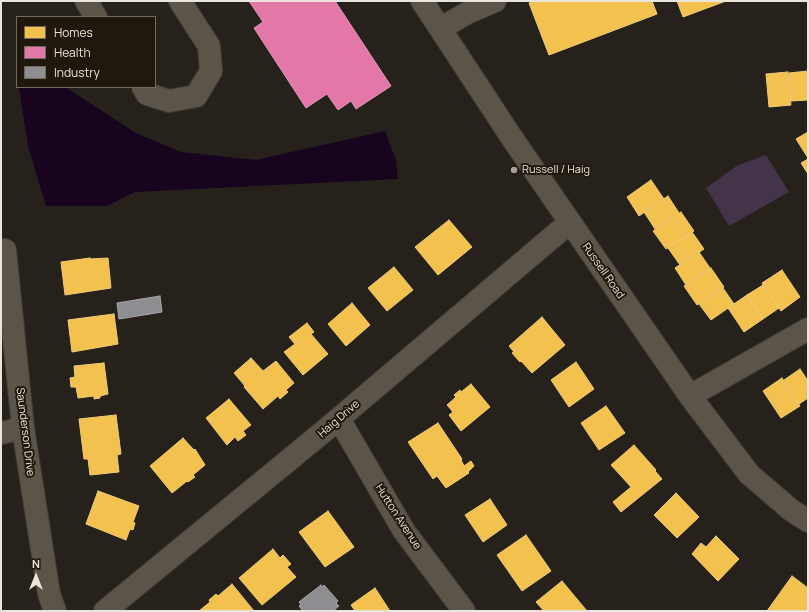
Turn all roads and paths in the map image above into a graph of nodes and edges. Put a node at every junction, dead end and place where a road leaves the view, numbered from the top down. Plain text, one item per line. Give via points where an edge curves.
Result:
1 (86, 1) edge
2 (180, 1) edge
3 (422, 1) edge
4 (495, 1) edge
5 (95, 16) edge
6 (441, 28) junction
7 (144, 88) edge
8 (569, 223) junction
9 (5, 250) dead end
10 (808, 329) edge
11 (690, 396) junction
12 (339, 419) junction
13 (23, 428) junction
14 (1, 433) edge
15 (808, 521) edge
16 (55, 611) edge
17 (106, 611) edge
18 (464, 611) edge

1 - 5 street
2 - 7 street via 209,46 212,70 196,96 169,101 147,94
3 - 6 street, Russell Road
4 - 6 street
6 - 8 street, Russell Road
8 - 11 street, Russell Road
8 - 12 street, Haig Drive
9 - 13 street, Saunderson Drive
10 - 11 street
11 - 15 street, Russell Road via 749,474
12 - 17 street, Haig Drive
12 - 18 street, Hutton Avenue via 404,531
13 - 14 street
13 - 16 street, Saunderson Drive via 49,594

